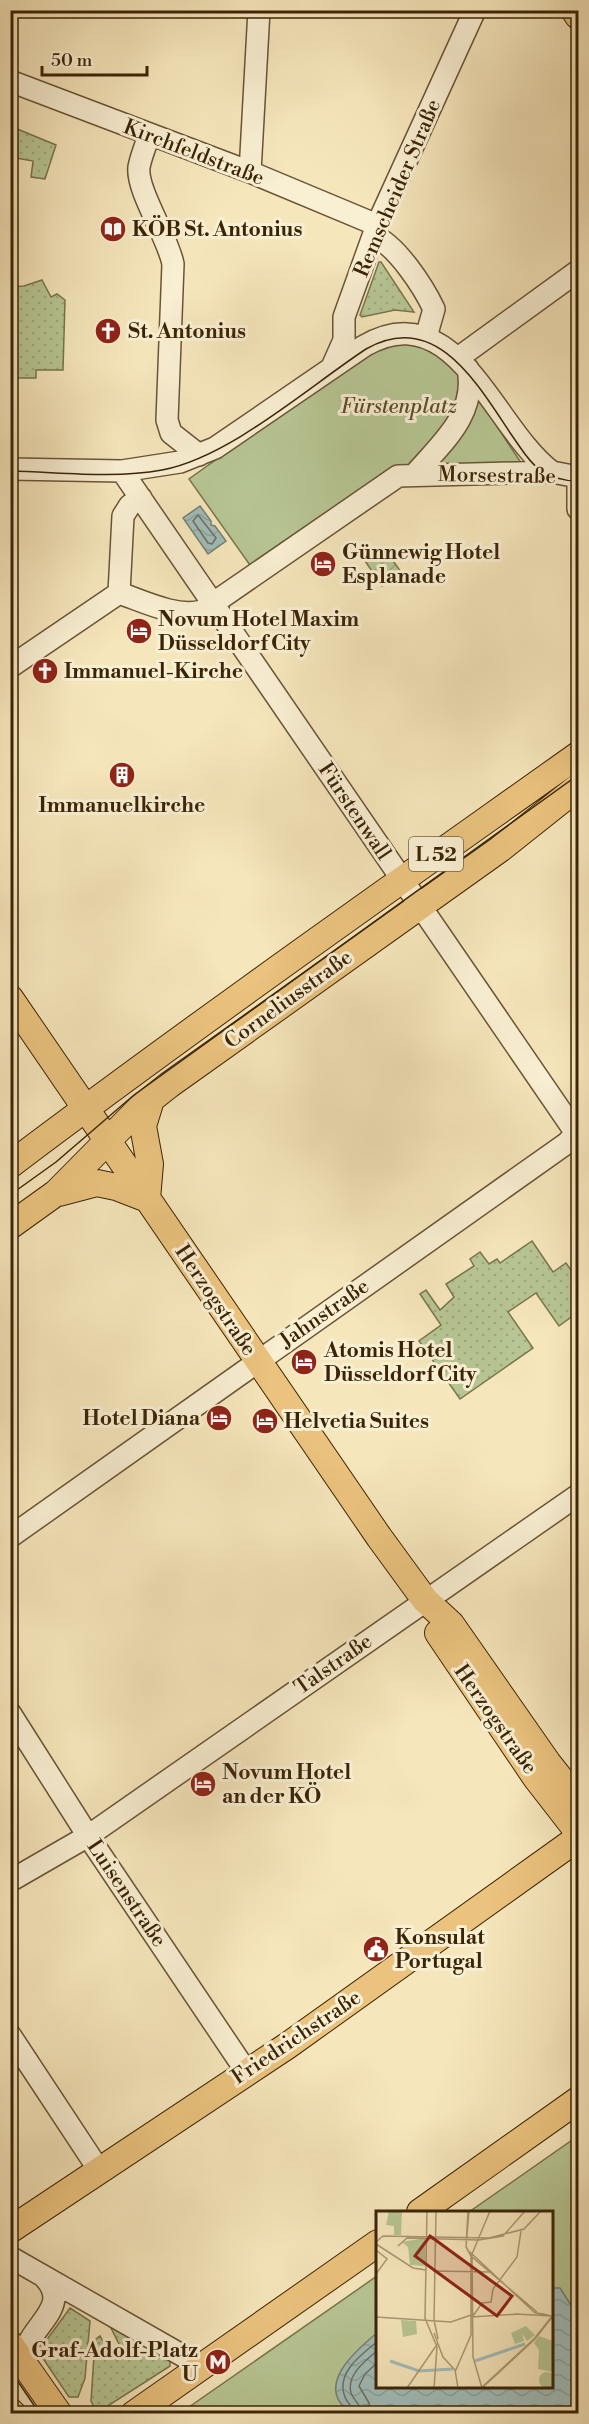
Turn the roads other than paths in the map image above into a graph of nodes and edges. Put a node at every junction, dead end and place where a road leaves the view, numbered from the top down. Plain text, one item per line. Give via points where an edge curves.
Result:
1 (260, 10) edge
2 (475, 10) edge
3 (574, 10) edge
4 (579, 16) edge
5 (10, 81) edge
6 (149, 135) junction
7 (250, 172) junction
8 (375, 231) junction
9 (579, 271) edge
10 (426, 337) junction
11 (463, 363) junction
12 (332, 368) junction
13 (199, 455) junction
14 (10, 469) edge
15 (122, 471) junction
16 (552, 472) junction
17 (415, 474) junction
18 (578, 477) edge
19 (141, 498) junction
20 (579, 509) edge
21 (119, 592) junction
22 (214, 604) junction
23 (10, 667) edge
24 (579, 755) edge
25 (579, 787) edge
26 (401, 879) junction
27 (419, 905) junction
28 (10, 998) edge
29 (151, 1100) junction
30 (84, 1108) junction
31 (578, 1133) edge
32 (106, 1142) junction
33 (10, 1165) edge
34 (56, 1193) junction
35 (147, 1199) junction
36 (10, 1226) edge
37 (256, 1361) junction
38 (579, 1495) edge
39 (10, 1537) edge
40 (425, 1599) junction
41 (10, 1713) edge
42 (579, 1801) edge
43 (579, 1832) edge
44 (88, 1836) junction
45 (579, 1838) edge
46 (10, 1881) edge
47 (10, 2035) edge
48 (246, 2071) junction
49 (579, 2100) edge
50 (99, 2170) junction
51 (421, 2211) edge
52 (10, 2230) edge
53 (376, 2244) edge
54 (10, 2257) edge
55 (43, 2276) junction
56 (10, 2344) edge
57 (25, 2365) junction
58 (198, 2369) junction
59 (58, 2414) edge
60 (134, 2414) edge

1 - 7 street
2 - 8 street, Remscheider Straße
3 - 4 main road
5 - 6 street, Kirchfeldstraße
6 - 7 street, Kirchfeldstraße
6 - 13 street via 139,169 141,185 173,264 168,426 180,442
7 - 8 street, Kirchfeldstraße
8 - 10 street, Kirchfeldstraße via 393,249 434,309
8 - 12 street, Remscheider Straße via 344,316 344,340
9 - 11 street
10 - 11 street
10 - 12 street via 403,332 388,335
11 - 16 street via 528,451
11 - 17 street via 470,392 458,426
12 - 13 street
13 - 15 street via 161,467
14 - 15 street
15 - 19 street
16 - 17 street, Morsestraße
16 - 18 street, Morsestraße
17 - 22 street via 389,481
18 - 20 street
19 - 21 street via 123,516
19 - 22 street
21 - 22 street via 194,614
21 - 23 street
22 - 26 street, Fürstenwall
24 - 26 main road, Corneliusstraße / L 52
25 - 27 main road, Corneliusstraße / L 52
26 - 27 street, Fürstenwall
26 - 30 main road, Corneliusstraße / L 52
27 - 29 main road, Corneliusstraße / L 52
27 - 31 street, Fürstenwall
28 - 30 main road, Herzogstraße
29 - 32 main road, Corneliusstraße / L 52
29 - 35 main road via 144,1126 150,1164
30 - 32 main road, Herzogstraße
30 - 33 main road, Corneliusstraße / L 52
31 - 37 street, Jahnstraße
32 - 34 main road, Corneliusstraße / L 52
32 - 35 main road, Herzogstraße
34 - 35 main road via 98,1183
34 - 36 main road, Corneliusstraße / L 52
35 - 37 main road, Herzogstraße
37 - 39 street, Jahnstraße
37 - 40 main road, Herzogstraße
38 - 40 street, Talstraße
40 - 42 main road, Herzogstraße via 451,1624
40 - 43 main road, Herzogstraße via 438,1634 462,1672
40 - 44 street, Talstraße
41 - 44 street, Luisenstraße
44 - 46 street, Talstraße
44 - 48 street, Luisenstraße
45 - 48 main road, Friedrichstraße via 287,2046
47 - 50 street
48 - 50 main road, Friedrichstraße
49 - 51 main road
50 - 52 main road, Friedrichstraße
53 - 58 main road
54 - 55 street
55 - 57 street via 51,2287 53,2304 25,2344
55 - 58 street via 192,2361
56 - 57 main road
57 - 59 main road
58 - 60 main road

